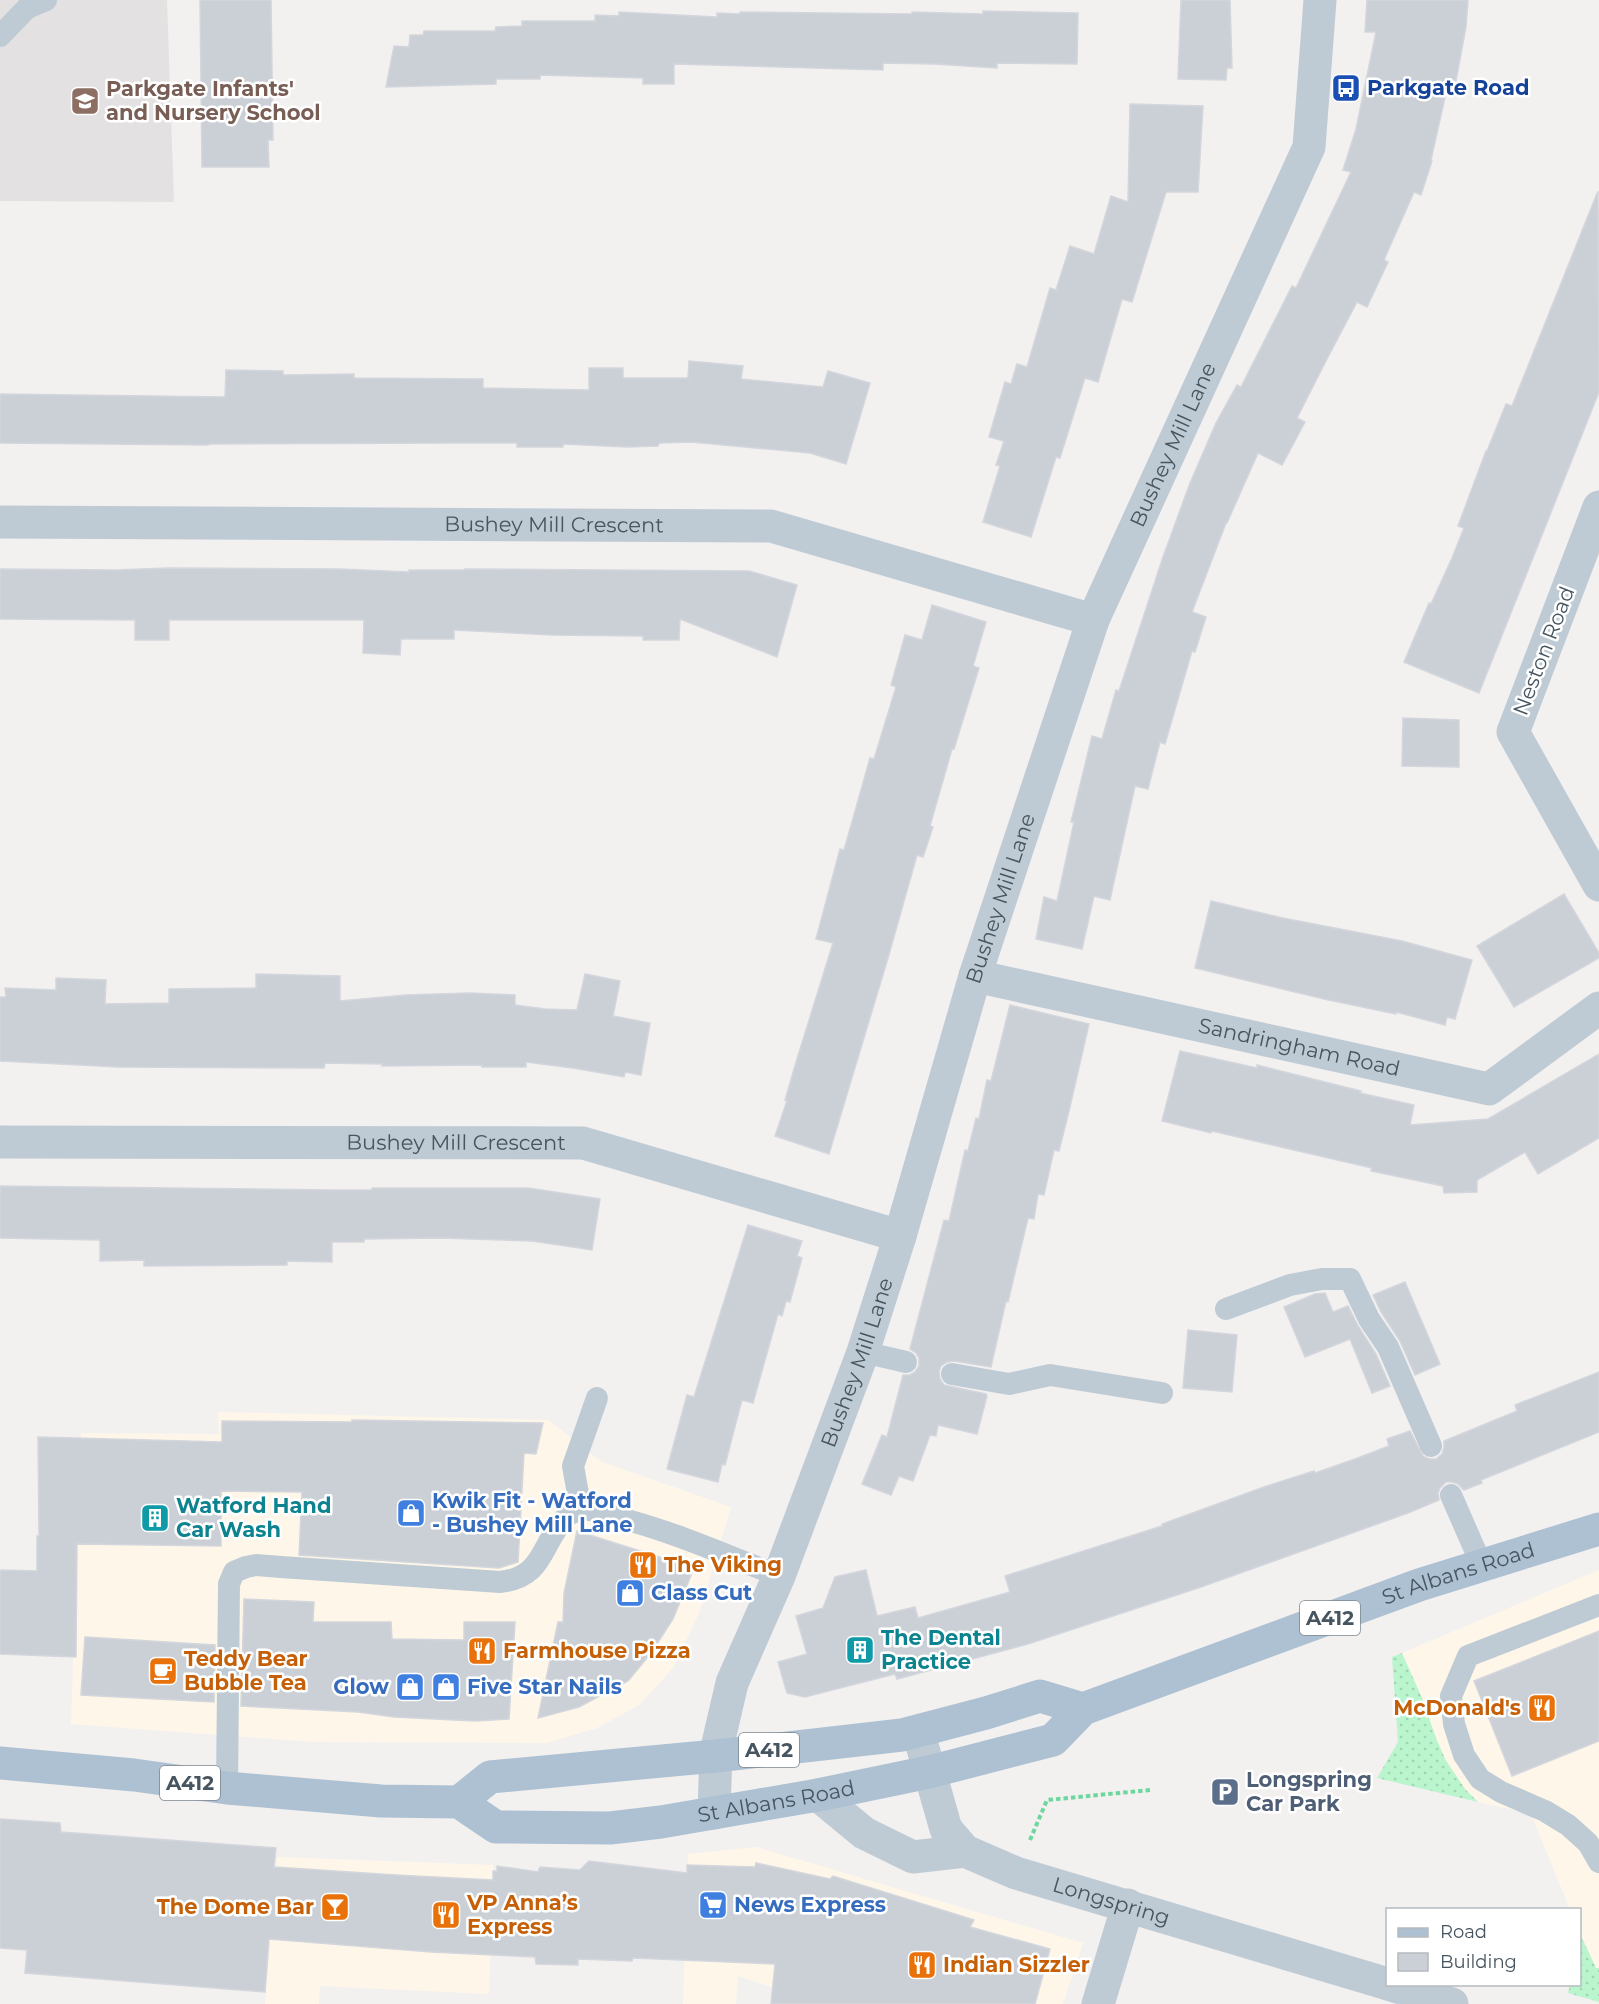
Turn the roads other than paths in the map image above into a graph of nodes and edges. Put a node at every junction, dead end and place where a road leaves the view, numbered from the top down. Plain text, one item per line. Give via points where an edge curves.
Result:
1 (46, 0) edge
2 (1320, 0) edge
3 (0, 36) edge
4 (1599, 507) edge
5 (0, 522) edge
6 (1093, 620) junction
7 (1599, 885) edge
8 (975, 976) junction
9 (1599, 1008) edge
10 (0, 1142) edge
11 (900, 1236) junction
12 (1226, 1309) dead end
13 (863, 1352) junction
14 (906, 1362) dead end
15 (952, 1374) dead end
16 (1162, 1393) dead end
17 (597, 1398) dead end
18 (1431, 1446) dead end
19 (1451, 1495) dead end
20 (581, 1510) junction
21 (1597, 1534) edge
22 (1482, 1566) junction
23 (779, 1576) junction
24 (1599, 1605) edge
25 (1083, 1709) junction
26 (918, 1731) junction
27 (716, 1756) junction
28 (0, 1763) edge
29 (929, 1772) junction
30 (227, 1788) junction
31 (818, 1795) junction
32 (459, 1802) junction
33 (714, 1813) junction
34 (965, 1851) junction
35 (1599, 1862) edge
36 (1128, 1905) junction
37 (1386, 1983) edge
38 (1394, 1986) edge
39 (1098, 2004) edge
40 (1452, 2004) edge

1 - 3 lane via 27,8
2 - 6 street, Bushey Mill Lane via 1309,147
4 - 7 street, Neston Road via 1513,732
5 - 6 street, Bushey Mill Crescent via 771,526
6 - 8 street, Bushey Mill Lane
8 - 9 street, Sandringham Road via 1489,1089
8 - 11 street, Bushey Mill Lane
10 - 11 street, Bushey Mill Crescent via 583,1143
11 - 13 street, Bushey Mill Lane
12 - 18 lane via 1290,1285 1350,1279 1388,1347
13 - 14 lane
13 - 23 street, Bushey Mill Lane
15 - 16 lane via 1009,1383 1050,1374
17 - 20 lane via 573,1466
19 - 22 lane
20 - 23 lane via 649,1525
20 - 30 lane via 570,1514 533,1568 515,1580 256,1565 234,1572 228,1604
21 - 22 main road, St Albans Road / A412
22 - 25 main road, St Albans Road / A412
23 - 27 street, Bushey Mill Lane via 732,1683
24 - 35 lane via 1468,1656 1451,1696 1454,1724 1464,1755 1479,1779 1568,1826 1588,1843
25 - 26 main road, A412 via 1040,1696
25 - 29 main road, St Albans Road / A412 via 1053,1740
26 - 27 main road, A412
26 - 29 street, Longspring
27 - 32 main road, A412 via 490,1777
27 - 33 street, Bushey Mill Lane
28 - 30 main road, A412
29 - 31 main road, St Albans Road / A412
29 - 34 street, Longspring via 946,1829
30 - 32 main road, A412 via 381,1801
31 - 33 main road, St Albans Road / A412
31 - 34 street via 864,1833 913,1857
32 - 33 main road, St Albans Road / A412 via 496,1827 610,1828
34 - 36 street, Longspring via 1016,1873
36 - 37 street, Longspring
36 - 39 street
38 - 40 street, Longspring

